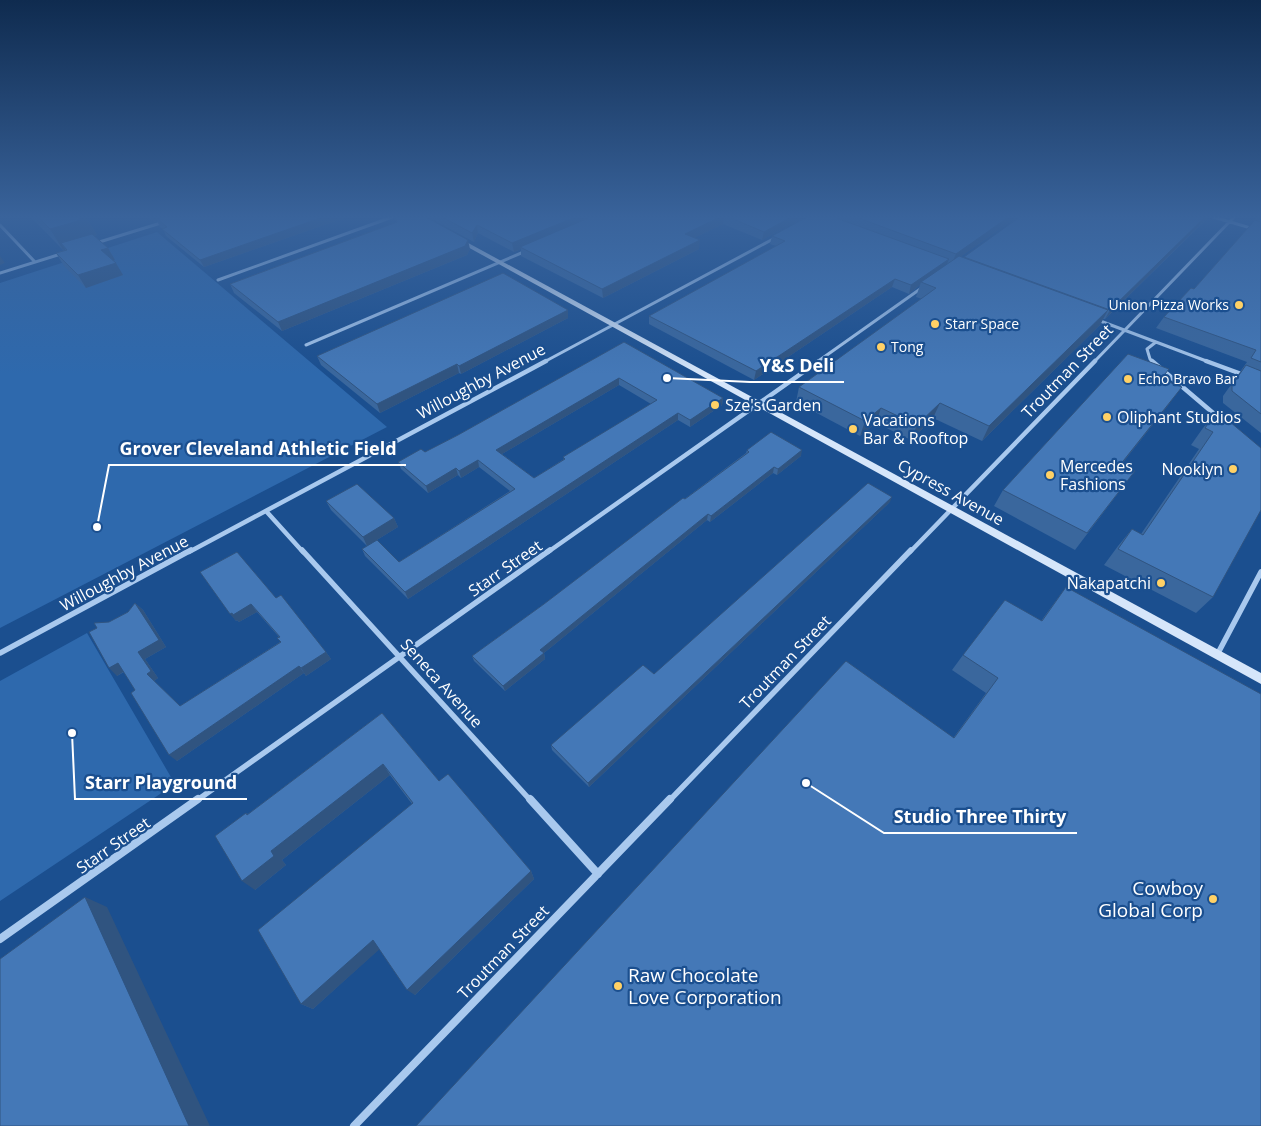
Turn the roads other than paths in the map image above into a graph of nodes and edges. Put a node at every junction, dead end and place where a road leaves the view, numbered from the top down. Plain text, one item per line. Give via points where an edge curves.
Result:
1 (14, 269) edge
2 (250, 269) edge
3 (485, 269) edge
4 (512, 269) edge
5 (717, 269) edge
6 (1185, 269) edge
7 (0, 273) edge
8 (218, 280) dead end
9 (930, 283) edge
10 (1094, 319) edge
11 (613, 324) junction
12 (1125, 330) junction
13 (1156, 342) junction
14 (306, 344) dead end
15 (1252, 378) edge
16 (758, 403) junction
17 (1224, 423) edge
18 (951, 510) junction
19 (266, 511) junction
20 (1261, 572) edge
21 (0, 653) edge
22 (1218, 655) junction
23 (400, 657) junction
24 (1261, 679) edge
25 (598, 874) junction
26 (0, 939) edge
27 (354, 1126) edge

1 - 7 street
2 - 8 street
3 - 14 street
4 - 11 main road, Cypress Avenue
5 - 11 street, Willoughby Avenue
6 - 12 street, Troutman Street
9 - 16 street, Starr Street
10 - 12 street
11 - 16 main road, Cypress Avenue
11 - 19 street, Willoughby Avenue
12 - 13 street
12 - 18 street, Troutman Street
13 - 15 street
13 - 17 street via 1147,349 1150,359
16 - 18 main road, Cypress Avenue
16 - 23 street, Starr Street
18 - 22 main road, Cypress Avenue
18 - 25 street, Troutman Street
19 - 21 street, Willoughby Avenue
19 - 23 street, Seneca Avenue
20 - 22 street
22 - 24 main road, Cypress Avenue
23 - 25 street, Seneca Avenue
23 - 26 street, Starr Street
25 - 27 street, Troutman Street

